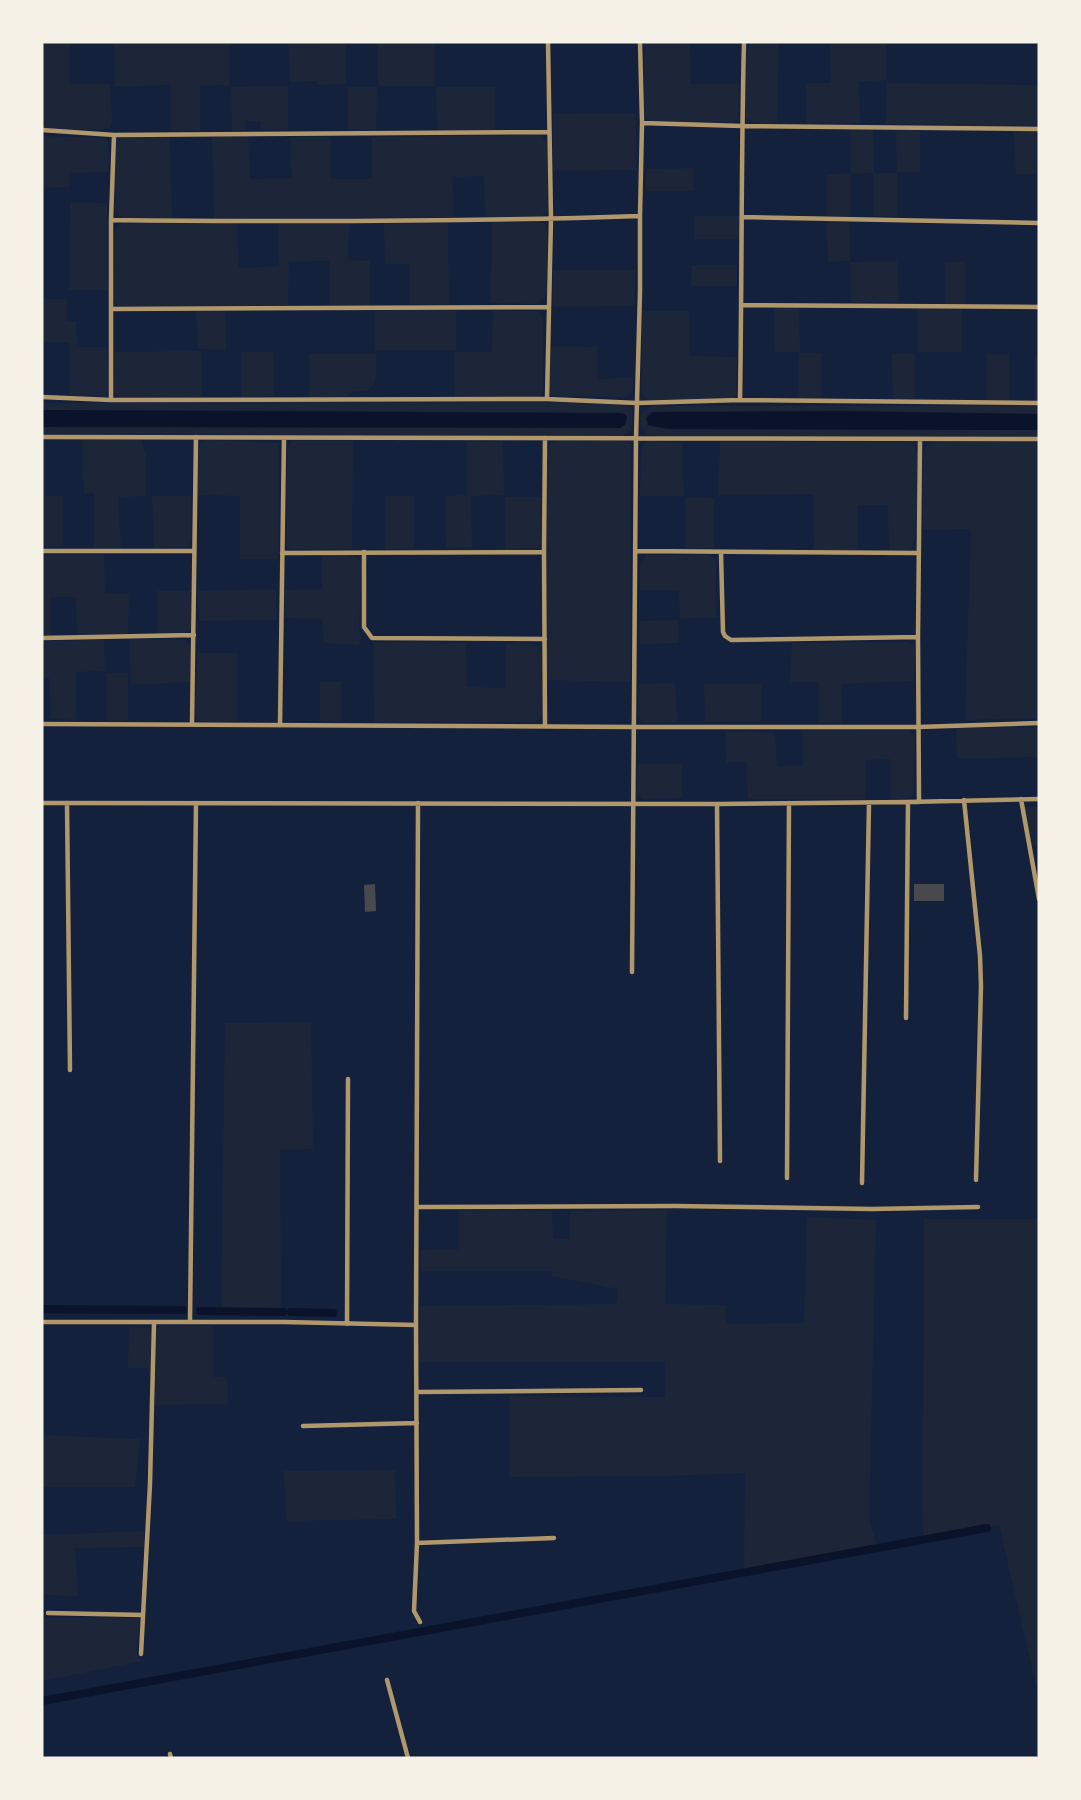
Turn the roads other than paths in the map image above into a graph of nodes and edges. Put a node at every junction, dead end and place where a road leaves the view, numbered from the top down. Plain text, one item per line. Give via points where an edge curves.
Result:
1 (548, 42) edge
2 (640, 42) edge
3 (744, 42) edge
4 (642, 123) junction
5 (742, 126) junction
6 (1039, 129) edge
7 (42, 130) edge
8 (549, 132) junction
9 (114, 135) junction
10 (640, 216) junction
11 (742, 217) junction
12 (551, 219) junction
13 (111, 220) junction
14 (1039, 223) edge
15 (741, 305) junction
16 (548, 307) junction
17 (1039, 307) edge
18 (111, 309) junction
19 (42, 397) edge
20 (547, 399) junction
21 (111, 400) junction
22 (740, 400) junction
23 (637, 402) junction
24 (1039, 403) edge
25 (42, 437) edge
26 (196, 437) junction
27 (284, 438) junction
28 (545, 438) junction
29 (636, 438) junction
30 (1039, 439) edge
31 (920, 440) junction
32 (42, 551) edge
33 (194, 551) junction
34 (636, 551) junction
35 (364, 552) junction
36 (544, 552) junction
37 (282, 553) junction
38 (721, 553) junction
39 (919, 553) junction
40 (194, 635) junction
41 (918, 637) junction
42 (42, 638) edge
43 (544, 639) junction
44 (1039, 723) edge
45 (42, 724) edge
46 (192, 724) junction
47 (280, 725) junction
48 (546, 726) junction
49 (633, 727) junction
50 (918, 727) junction
51 (1021, 799) junction
52 (1039, 799) edge
53 (964, 800) junction
54 (908, 802) junction
55 (919, 802) junction
56 (42, 803) edge
57 (67, 803) junction
58 (196, 803) junction
59 (418, 803) junction
60 (789, 803) junction
61 (869, 803) junction
62 (632, 804) junction
63 (717, 804) junction
64 (1039, 899) edge
65 (632, 972) dead end
66 (906, 1018) dead end
67 (70, 1070) dead end
68 (348, 1079) dead end
69 (720, 1161) dead end
70 (787, 1178) dead end
71 (976, 1180) dead end
72 (862, 1183) dead end
73 (418, 1207) junction
74 (978, 1207) dead end
75 (42, 1322) edge
76 (190, 1322) junction
77 (154, 1323) junction
78 (347, 1324) junction
79 (416, 1325) junction
80 (641, 1390) dead end
81 (417, 1392) junction
82 (417, 1423) junction
83 (303, 1426) dead end
84 (554, 1538) dead end
85 (417, 1543) junction
86 (48, 1613) dead end
87 (143, 1615) junction
88 (420, 1622) dead end
89 (141, 1654) dead end
90 (387, 1680) dead end
91 (408, 1758) edge

1 - 8 street
2 - 4 street
3 - 5 street
4 - 5 street
4 - 10 street
5 - 6 street
5 - 11 street
7 - 9 street
8 - 9 street
8 - 12 street
9 - 13 street
10 - 12 street
10 - 23 street
11 - 14 street
11 - 15 street
12 - 13 street
12 - 16 street
13 - 18 street
15 - 17 street
15 - 22 street
16 - 18 street
16 - 20 street
18 - 21 street
19 - 21 street
20 - 21 street
20 - 23 street
22 - 23 street
22 - 24 street
23 - 29 street
25 - 26 street
26 - 27 street
26 - 33 street
27 - 28 street
27 - 37 street
28 - 29 street
28 - 36 street
29 - 31 street
29 - 34 street
30 - 31 street
31 - 39 street
32 - 33 street
33 - 40 street
34 - 38 street
34 - 49 street
35 - 36 street
35 - 37 street
35 - 43 street via 364,627 372,638
36 - 43 street
37 - 47 street
38 - 39 street
38 - 41 street via 723,632 731,640
39 - 41 street
40 - 42 street
40 - 46 street
41 - 50 street
43 - 48 street
44 - 50 street
45 - 46 street
46 - 47 street
47 - 48 street
48 - 49 street
49 - 50 street
49 - 62 street
50 - 55 street
51 - 52 street
51 - 53 street
51 - 64 street
53 - 55 street
53 - 71 street via 981,976
54 - 55 street
54 - 61 street
54 - 66 street
56 - 57 street
57 - 58 street
57 - 67 street
58 - 59 street
58 - 76 street
59 - 62 street
59 - 73 street
60 - 61 street
60 - 63 street
60 - 70 street
61 - 72 street
62 - 63 street
62 - 65 street
63 - 69 street
68 - 78 street
73 - 74 street
73 - 79 street
75 - 77 street
76 - 77 street
76 - 78 street
77 - 87 street
78 - 79 street
79 - 81 street
80 - 81 street
81 - 82 street
82 - 83 street
82 - 85 street
84 - 85 street
85 - 88 street via 414,1611
86 - 87 street
87 - 89 street
90 - 91 street

